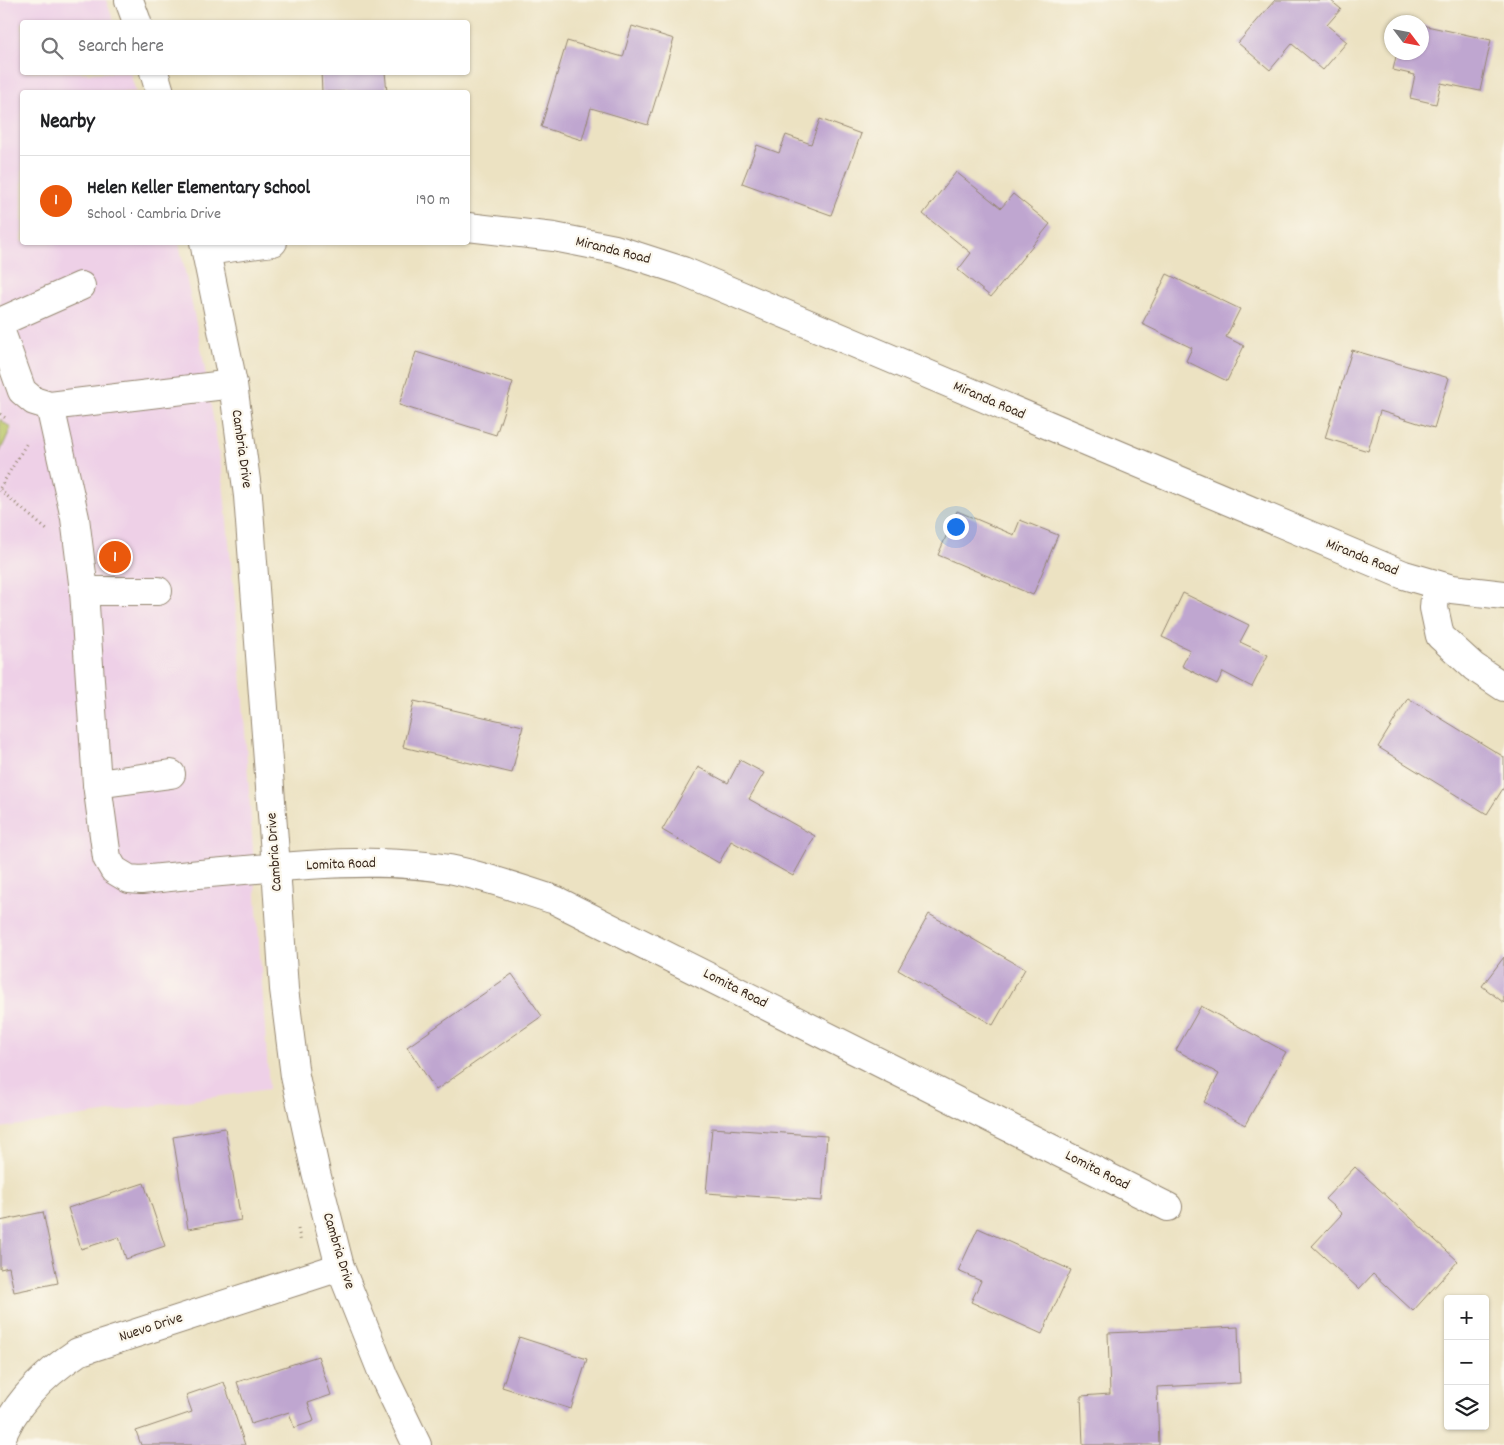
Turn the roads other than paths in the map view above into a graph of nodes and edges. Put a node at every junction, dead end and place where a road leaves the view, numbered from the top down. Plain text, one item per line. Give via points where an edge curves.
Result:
1 (129, 0) edge
2 (136, 20) edge
3 (155, 75) edge
4 (159, 90) edge
5 (470, 226) edge
6 (232, 245) edge
7 (205, 247) edge
8 (82, 286) dead end
9 (0, 322) edge
10 (0, 329) edge
11 (233, 384) junction
12 (50, 406) junction
13 (1436, 585) junction
14 (158, 590) dead end
15 (84, 591) junction
16 (1504, 596) edge
17 (1504, 687) edge
18 (171, 774) dead end
19 (97, 784) junction
20 (276, 867) junction
21 (1168, 1207) dead end
22 (340, 1267) junction
23 (1, 1435) edge
24 (417, 1445) edge

1 - 2 street
3 - 4 street
5 - 13 street, Miranda Road via 615,249 683,270 1247,510 1404,575
6 - 7 street
7 - 11 street, Cambria Drive
8 - 9 street
10 - 12 street via 22,392 34,401
11 - 12 street
11 - 20 street, Cambria Drive via 248,496
12 - 15 street, Lomita Road via 75,518
13 - 16 street, Miranda Road
13 - 17 street via 1434,608 1440,636 1474,667
14 - 15 street
15 - 19 street, Lomita Road
18 - 19 street
19 - 20 street, Lomita Road via 107,858 114,870 129,879
20 - 21 street, Lomita Road via 396,863 448,869 555,900
20 - 22 street, Cambria Drive via 284,989 295,1076
22 - 23 street, Nuevo Drive via 78,1352 54,1368 20,1404
22 - 24 street, Cambria Drive via 384,1378

